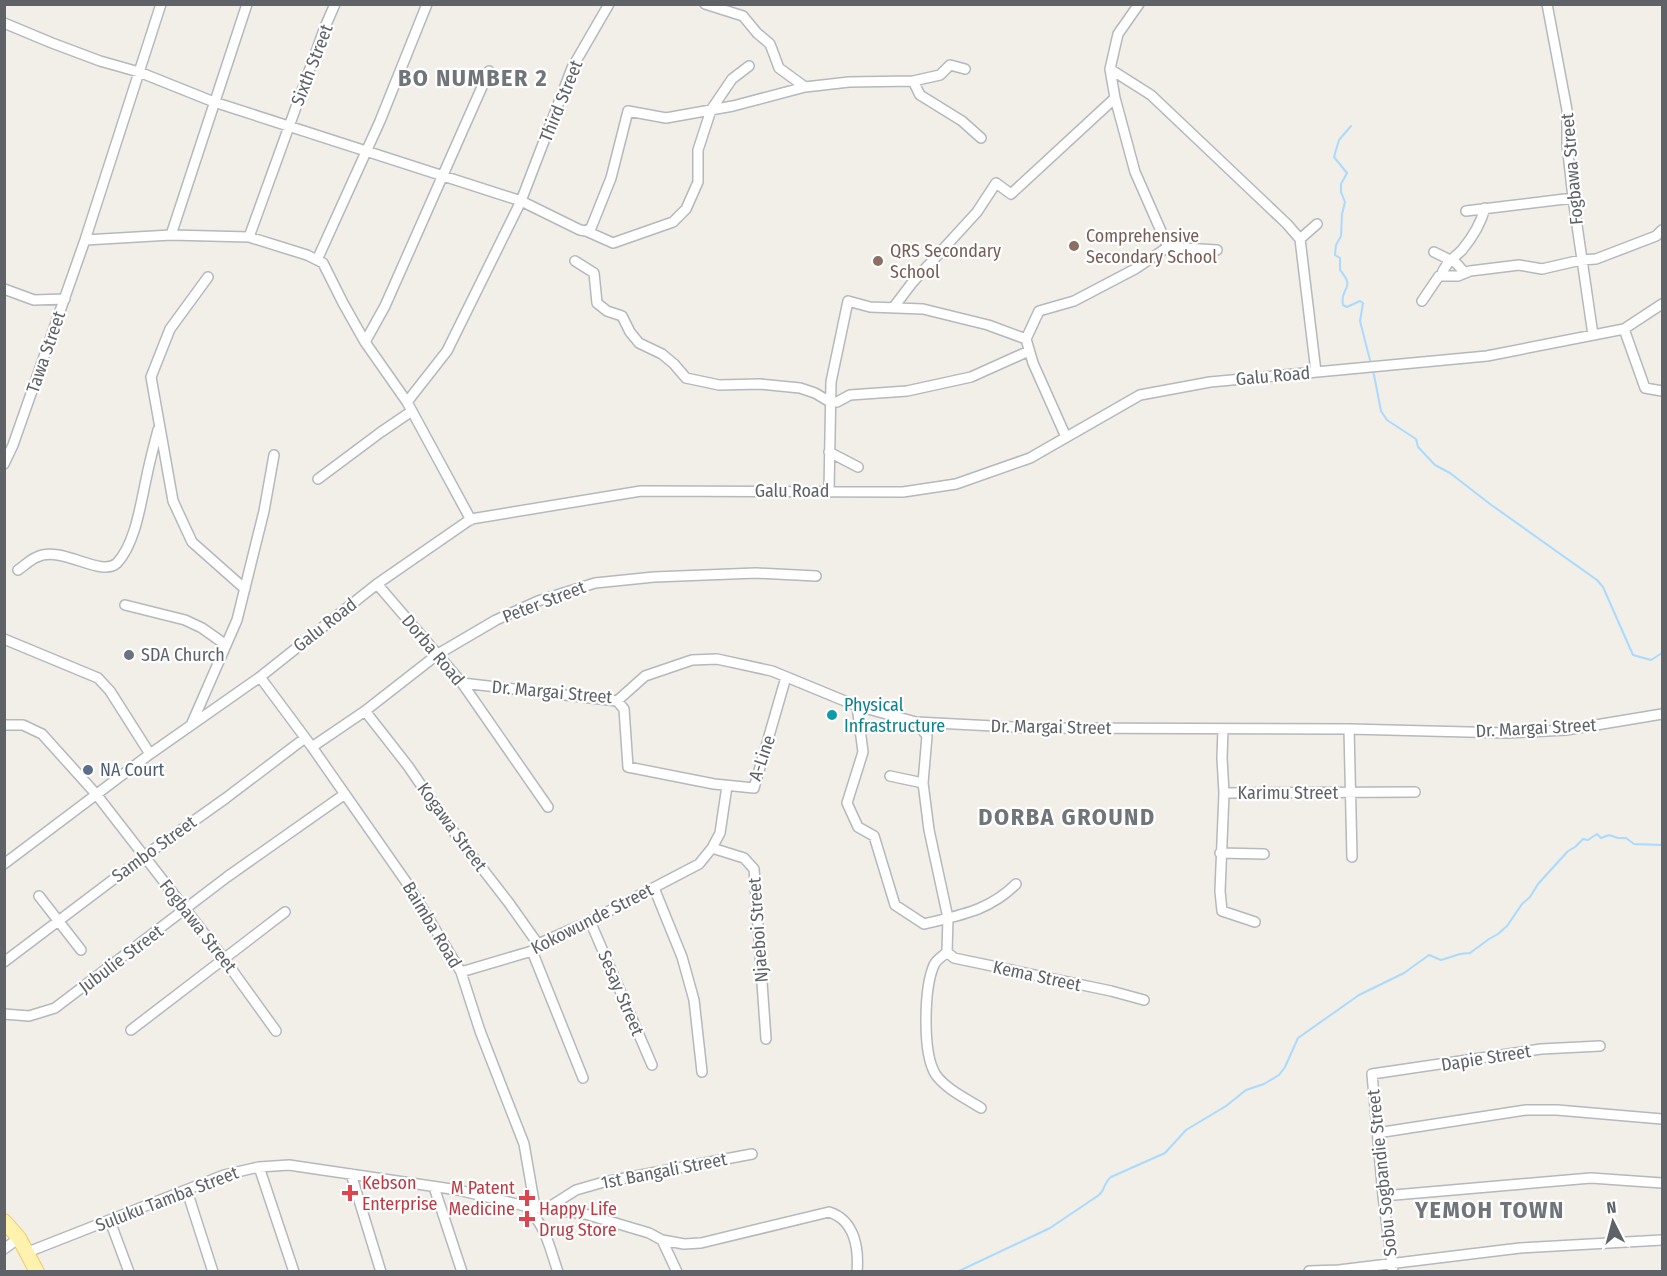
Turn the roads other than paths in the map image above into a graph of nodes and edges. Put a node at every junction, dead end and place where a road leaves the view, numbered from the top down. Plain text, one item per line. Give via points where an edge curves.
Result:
1 (161, 4) edge
2 (248, 4) edge
3 (335, 4) edge
4 (427, 4) edge
5 (609, 4) edge
6 (705, 4) edge
7 (1139, 4) edge
8 (1547, 4) edge
9 (4, 23) edge
10 (749, 66) dead end
11 (965, 69) dead end
12 (1110, 69) junction
13 (489, 71) dead end
14 (139, 72) junction
15 (913, 81) junction
16 (805, 87) junction
17 (1115, 98) junction
18 (214, 102) junction
19 (711, 110) junction
20 (289, 125) junction
21 (981, 138) dead end
22 (366, 152) junction
23 (441, 176) junction
24 (1573, 198) junction
25 (521, 201) junction
26 (1485, 208) junction
27 (1466, 211) dead end
28 (1317, 224) dead end
29 (1662, 230) edge
30 (586, 231) junction
31 (171, 235) junction
32 (249, 237) junction
33 (1300, 239) junction
34 (85, 240) junction
35 (1168, 247) junction
36 (1217, 250) dead end
37 (1434, 252) dead end
38 (317, 260) junction
39 (1452, 260) junction
40 (1581, 260) junction
41 (575, 261) dead end
42 (1465, 273) junction
43 (1441, 276) junction
44 (208, 277) dead end
45 (4, 289) edge
46 (65, 299) junction
47 (1422, 301) dead end
48 (1662, 304) edge
49 (893, 308) junction
50 (1624, 329) junction
51 (1593, 334) junction
52 (1026, 339) junction
53 (366, 342) junction
54 (1029, 351) junction
55 (1316, 372) junction
56 (1662, 391) edge
57 (407, 402) junction
58 (830, 402) junction
59 (412, 411) junction
60 (159, 426) junction
61 (1066, 437) junction
62 (829, 452) junction
63 (274, 455) dead end
64 (4, 464) edge
65 (858, 467) dead end
66 (318, 479) dead end
67 (829, 490) junction
68 (471, 520) junction
69 (18, 570) dead end
70 (816, 576) dead end
71 (377, 584) junction
72 (245, 589) junction
73 (125, 605) dead end
74 (4, 639) edge
75 (226, 645) junction
76 (438, 654) junction
77 (260, 677) junction
78 (786, 677) junction
79 (462, 683) junction
80 (617, 701) junction
81 (857, 706) junction
82 (365, 711) junction
83 (1662, 714) edge
84 (916, 722) junction
85 (4, 725) edge
86 (191, 725) junction
87 (1222, 729) junction
88 (1349, 729) junction
89 (305, 738) junction
90 (312, 747) junction
91 (150, 754) junction
92 (890, 776) dead end
93 (923, 783) junction
94 (727, 786) junction
95 (1224, 792) junction
96 (1415, 792) dead end
97 (1351, 793) junction
98 (96, 794) junction
99 (345, 794) junction
100 (548, 807) dead end
101 (712, 848) junction
102 (1220, 853) junction
103 (1264, 854) dead end
104 (143, 856) junction
105 (1352, 857) dead end
106 (4, 864) edge
107 (1016, 884) dead end
108 (654, 888) junction
109 (39, 896) dead end
110 (186, 910) junction
111 (285, 912) dead end
112 (948, 918) junction
113 (58, 921) junction
114 (591, 921) junction
115 (1255, 922) dead end
116 (535, 947) junction
117 (81, 950) dead end
118 (947, 952) junction
119 (224, 959) junction
120 (4, 962) edge
121 (461, 972) junction
122 (1144, 1000) dead end
123 (4, 1014) edge
124 (131, 1030) dead end
125 (276, 1031) dead end
126 (766, 1039) dead end
127 (1600, 1046) dead end
128 (652, 1065) dead end
129 (702, 1072) dead end
130 (1372, 1074) joint
131 (582, 1078) dead end
132 (981, 1108) dead end
133 (1662, 1119) edge
134 (1377, 1133) junction
135 (752, 1154) dead end
136 (260, 1167) junction
137 (351, 1174) junction
138 (1662, 1183) edge
139 (434, 1187) junction
140 (187, 1191) junction
141 (1383, 1197) junction
142 (530, 1207) junction
143 (546, 1209) junction
144 (4, 1221) edge
145 (110, 1221) junction
146 (19, 1238) junction
147 (662, 1240) junction
148 (1662, 1240) edge
149 (4, 1249) edge
150 (28, 1252) junction
151 (1392, 1267) edge
152 (1309, 1271) edge
153 (37, 1272) edge
154 (129, 1272) edge
155 (213, 1272) edge
156 (294, 1272) edge
157 (381, 1272) edge
158 (462, 1272) edge
159 (558, 1272) edge
160 (677, 1272) edge
161 (857, 1272) edge

1 - 14 street, Tawa Street
2 - 18 street
3 - 20 street, Sixth Street
4 - 22 street
5 - 25 street, Third Street via 572,68
6 - 16 street via 743,16 770,44 779,68
7 - 12 street via 1118,34
8 - 24 street, Fogbawa Street via 1567,110
9 - 14 street
10 - 19 street via 732,79
11 - 15 street via 950,65 940,75
12 - 17 street
12 - 33 street via 1168,110
13 - 23 street
14 - 18 street
14 - 34 street, Tawa Street
15 - 16 street
15 - 21 street via 920,95
16 - 19 street
17 - 35 street via 1135,172
17 - 49 street via 1011,194 996,183 976,212
18 - 20 street
18 - 31 street
19 - 30 street via 666,118 628,111 611,178 591,228
19 - 30 street via 698,150 698,182 686,209 673,222 613,243
20 - 22 street
20 - 32 street, Sixth Street
22 - 23 street
22 - 38 street
23 - 25 street
23 - 53 street
24 - 26 street
24 - 40 street, Fogbawa Street
25 - 30 street
25 - 57 street, Third Street via 447,351
26 - 27 street
26 - 39 street via 1481,223
28 - 33 street
29 - 40 street via 1624,249
31 - 32 street
31 - 34 street
32 - 38 street
33 - 55 street
34 - 46 street, Tawa Street
35 - 36 street
35 - 52 street via 1074,301 1039,311
37 - 39 street
38 - 53 street via 323,263
39 - 42 street
39 - 43 street via 1444,265
40 - 42 street via 1542,269 1519,265
40 - 51 street, Fogbawa Street
41 - 58 street via 594,273 597,303 622,316 639,343 662,354 686,378 719,385 800,388
42 - 43 street
43 - 47 street
44 - 60 street via 170,329 151,377
45 - 46 street via 34,300
46 - 64 street, Tawa Street
48 - 50 street, Galu Road
49 - 52 street via 923,309
49 - 58 street via 848,302
50 - 51 street, Galu Road
50 - 56 street via 1644,388
51 - 55 street, Galu Road via 1487,356
52 - 54 street
53 - 57 street
54 - 58 street via 971,377 907,391 850,395
54 - 61 street
55 - 61 street, Galu Road via 1210,382 1140,395
57 - 59 street
58 - 62 street
59 - 66 street
59 - 68 street
60 - 69 street via 132,536 116,564 97,568 60,555 38,556
60 - 72 street via 172,501 192,542
61 - 67 street, Galu Road via 1030,458 956,484 903,492
62 - 65 street
62 - 67 street
63 - 72 street
67 - 68 street, Galu Road via 641,491
68 - 71 street, Galu Road
70 - 76 street, Peter Street via 756,573 595,583 538,601
71 - 76 street, Dorba Road
71 - 77 street, Galu Road
72 - 75 street
73 - 75 street via 185,620
74 - 91 street via 98,678 111,691
75 - 86 street
76 - 79 street, Dorba Road
76 - 82 street, Peter Street
77 - 86 street, Galu Road
77 - 89 street, Baimba Road
78 - 80 street, Dr. Margai Street via 717,660 692,660 645,676
78 - 81 street, Dr. Margai Street
78 - 94 street, A-Line via 754,788
79 - 80 street, Dr. Margai Street
79 - 100 street, Dorba Road
80 - 94 street via 624,709 628,767
81 - 84 street, Dr. Margai Street
81 - 112 street via 862,752 847,803 858,827 874,836 895,906 924,924
82 - 90 street, Peter Street
82 - 116 street, Kogawa Street via 510,903
83 - 88 street, Dr. Margai Street via 1566,730 1474,733
84 - 87 street, Dr. Margai Street via 1032,728
84 - 93 street via 927,736
85 - 98 street, Fogbawa Street via 22,725 42,734
86 - 91 street, Galu Road
87 - 88 street, Dr. Margai Street
87 - 95 street, Karimu Street
88 - 97 street
89 - 90 street, Baimba Road
89 - 104 street, Sambo Street
90 - 99 street, Baimba Road
91 - 98 street, Galu Road
92 - 93 street
93 - 112 street
94 - 101 street, A-Line via 720,833
95 - 97 street, Karimu Street
95 - 102 street
96 - 97 street, Karimu Street
97 - 105 street
98 - 104 street, Fogbawa Street
98 - 106 street, Galu Road
99 - 110 street, Jubulie Street
99 - 121 street, Baimba Road via 409,886
101 - 108 street, Kokowunde Street via 699,864
101 - 126 street, Njaeboi Street via 744,858 754,869
102 - 103 street
102 - 115 street via 1222,911
104 - 110 street, Fogbawa Street
104 - 113 street, Sambo Street
107 - 112 street via 1004,897 981,909
108 - 114 street, Kokowunde Street
108 - 129 street via 682,957 694,1000
109 - 113 street
110 - 119 street, Fogbawa Street
110 - 123 street, Jubulie Street via 55,1008 29,1016
111 - 119 street
112 - 118 street
113 - 117 street
113 - 120 street, Sambo Street
114 - 116 street, Kokowunde Street
114 - 128 street, Sesay Street
116 - 121 street, Kokowunde Street
116 - 131 street, Kogawa Street
118 - 122 street, Kema Street via 954,958
118 - 132 street via 934,963 929,987 930,1063 937,1077
119 - 124 street
119 - 125 street, Fogbawa Street
121 - 142 street, Baimba Road via 524,1144
127 - 130 street, Dapie Street via 1541,1049
130 - 134 street, Sobu Sogbandie Street
133 - 134 street via 1526,1110
134 - 141 street, Sobu Sogbandie Street
135 - 143 street, 1st Bangali Street via 604,1182 576,1190
136 - 137 street, Suluku Tamba Street via 289,1165
136 - 140 street, Suluku Tamba Street via 224,1175
136 - 156 street
137 - 139 street, Suluku Tamba Street
137 - 157 street
138 - 141 street via 1591,1178
139 - 142 street, Suluku Tamba Street
139 - 158 street
140 - 145 street, Suluku Tamba Street
140 - 155 street
141 - 151 street, Sobu Sogbandie Street
142 - 143 street, Suluku Tamba Street
142 - 159 street, Baimba Road via 546,1234
143 - 147 street, Suluku Tamba Street via 585,1214
144 - 146 main road
145 - 150 street, Suluku Tamba Street
145 - 154 street
146 - 149 street
146 - 150 main road
147 - 160 street
147 - 161 street, Suluku Tamba Street via 701,1243 830,1212 856,1238
148 - 151 street via 1520,1248
150 - 153 main road
151 - 152 street

